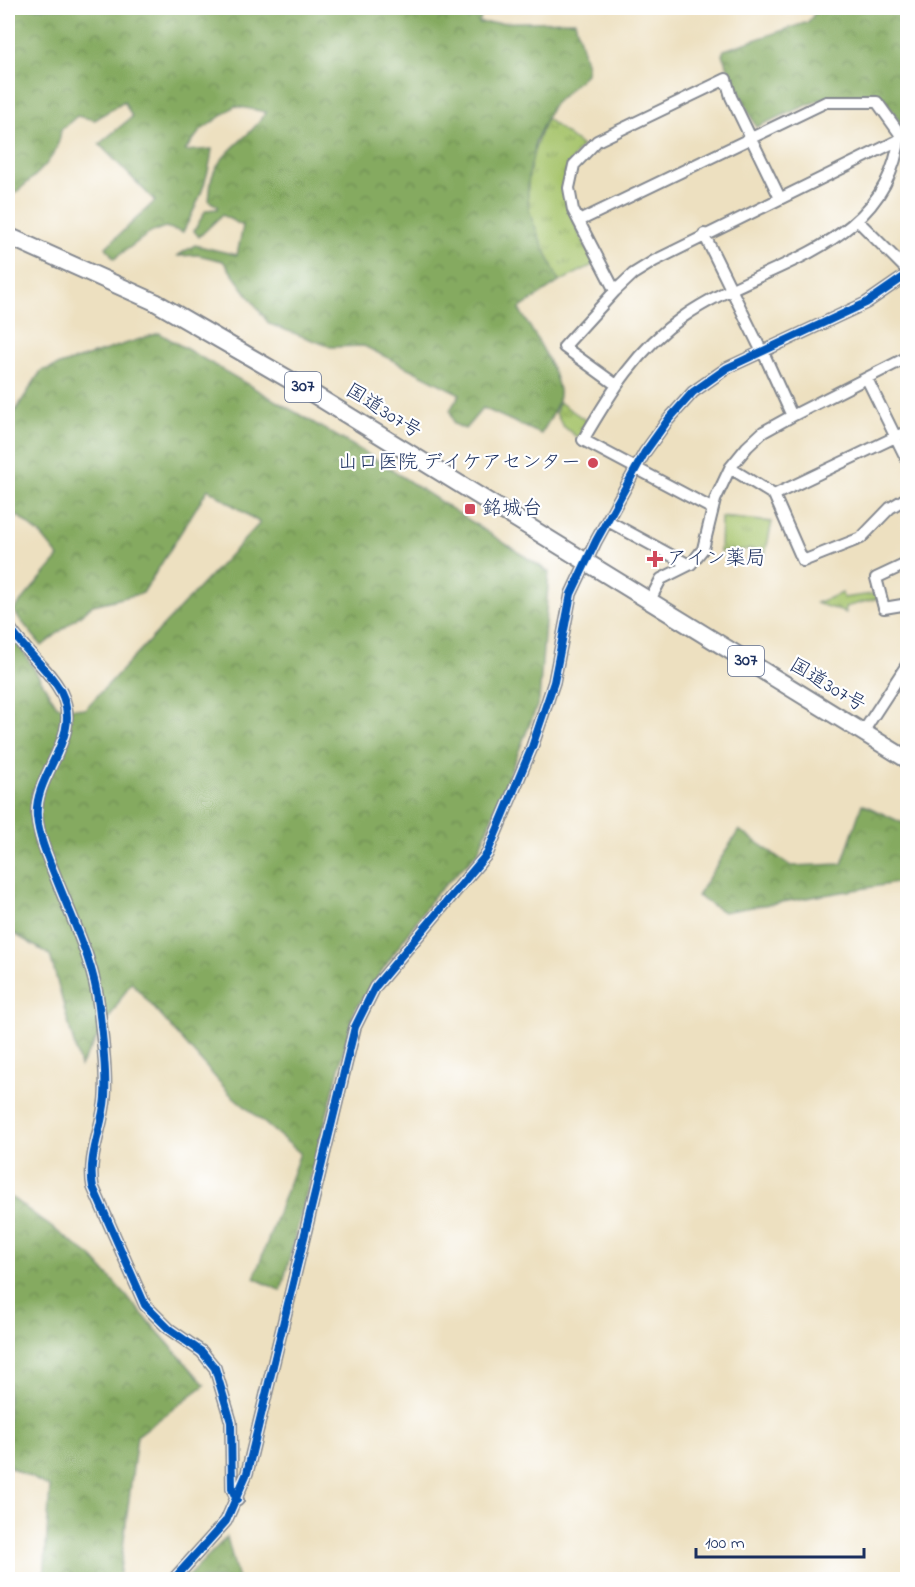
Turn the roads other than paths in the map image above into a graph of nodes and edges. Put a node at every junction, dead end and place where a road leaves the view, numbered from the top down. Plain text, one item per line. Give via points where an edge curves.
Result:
1 (902, 136) edge
2 (751, 139) junction
3 (780, 198) junction
4 (857, 220) junction
5 (579, 221) junction
6 (704, 234) junction
7 (8, 236) edge
8 (908, 273) edge
9 (732, 290) junction
10 (615, 291) junction
11 (762, 352) junction
12 (908, 357) edge
13 (867, 379) junction
14 (615, 384) junction
15 (792, 416) junction
16 (908, 431) edge
17 (895, 437) junction
18 (908, 462) edge
19 (636, 468) junction
20 (730, 468) junction
21 (774, 495) junction
22 (908, 496) edge
23 (711, 508) junction
24 (608, 521) junction
25 (585, 563) junction
26 (908, 563) edge
27 (689, 566) junction
28 (649, 602) junction
29 (907, 607) edge
30 (8, 625) edge
31 (908, 663) edge
32 (863, 732) junction
33 (908, 760) edge
34 (238, 1500) junction
35 (173, 1580) edge

1 - 2 street via 878,102 826,102
1 - 3 street
1 - 4 street via 884,184
2 - 3 street
2 - 5 street
2 - 5 street via 726,79 597,141 581,155 570,175 569,188
3 - 6 street
4 - 8 street
4 - 9 street via 812,252
5 - 10 street
6 - 9 street
6 - 10 street via 640,270
7 - 25 highway, 国道307号 / 307 via 155,302 308,390
8 - 11 street via 866,303
9 - 11 street
9 - 14 street via 683,316
10 - 14 street via 564,347
11 - 15 street
11 - 19 street via 727,368 693,392 668,420
12 - 13 street
13 - 15 street
13 - 17 street
14 - 19 street via 583,440
15 - 20 street via 764,432
16 - 17 street
17 - 18 street
17 - 21 street
19 - 23 street
19 - 24 street
20 - 21 street
20 - 23 street
21 - 22 street via 803,561 861,538 890,508
23 - 27 street via 703,549
24 - 25 street
24 - 27 street
25 - 28 highway, 国道307号 / 307
25 - 34 street via 571,594 550,693 532,747 487,854 375,987 355,1028 260,1426
26 - 29 street via 876,578 884,608
27 - 28 street via 661,579
28 - 32 highway, 国道307号 / 307
30 - 34 street via 51,676 66,705 65,734 37,798 37,818 46,853 94,977 99,1005 105,1097 90,1173 93,1187 145,1305 169,1329 202,1352 215,1368 231,1422 232,1489
31 - 32 street
32 - 33 highway, 国道307号 / 307
34 - 35 street via 215,1537

